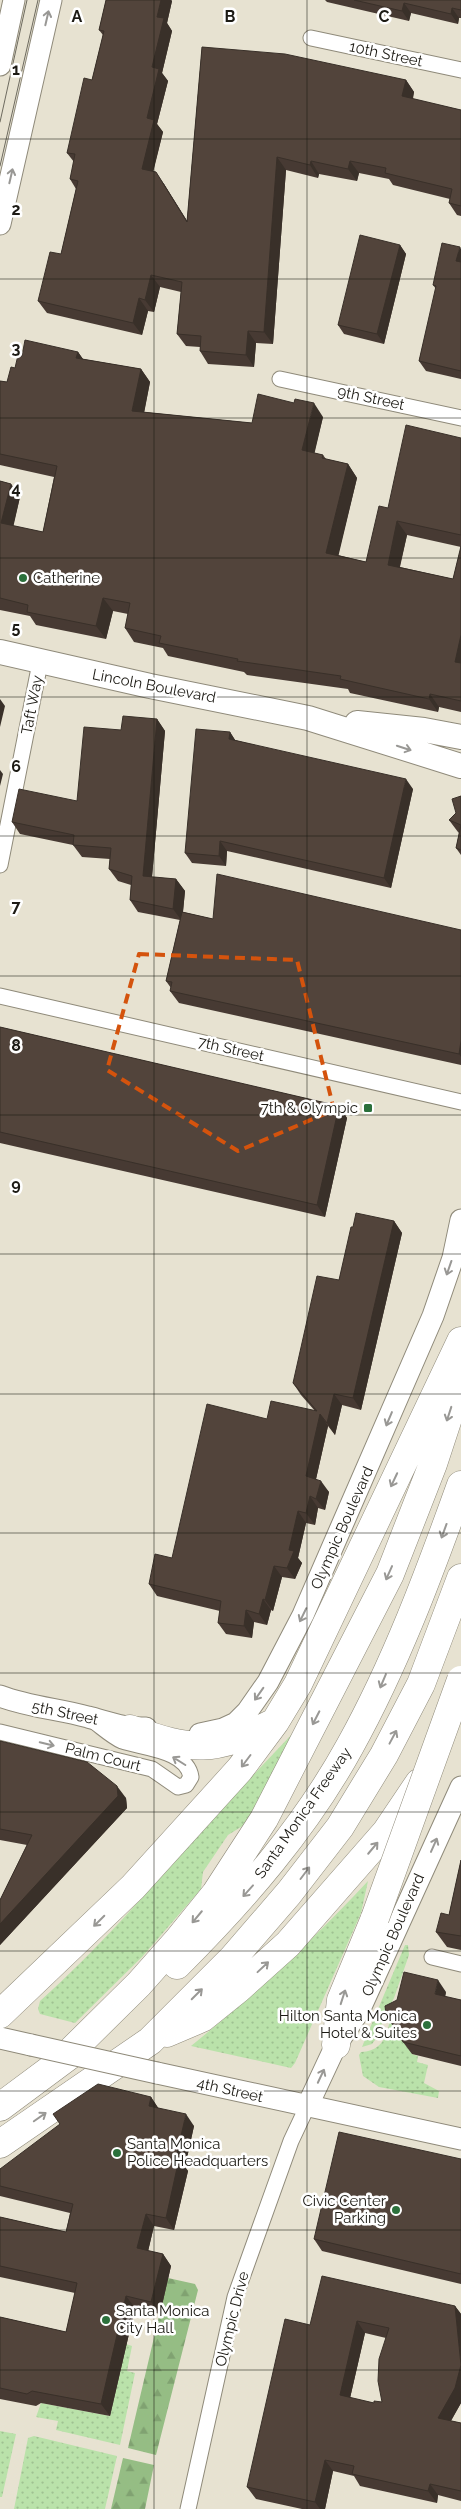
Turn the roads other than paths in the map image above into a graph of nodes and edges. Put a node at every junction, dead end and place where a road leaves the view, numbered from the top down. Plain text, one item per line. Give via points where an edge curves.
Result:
1 (14, 0) edge
2 (51, 0) edge
3 (311, 38) dead end
4 (0, 65) edge
5 (461, 70) edge
6 (0, 224) edge
7 (280, 380) dead end
8 (461, 418) edge
9 (0, 652) edge
10 (40, 662) junction
11 (308, 718) junction
12 (461, 737) edge
13 (461, 766) edge
14 (0, 865) edge
15 (0, 996) edge
16 (461, 1102) edge
17 (461, 1220) edge
18 (461, 1341) edge
19 (461, 1367) edge
20 (461, 1485) edge
21 (461, 1578) edge
22 (461, 1680) edge
23 (0, 1696) edge
24 (87, 1716) junction
25 (461, 1716) edge
26 (275, 1722) junction
27 (130, 1729) junction
28 (0, 1732) edge
29 (461, 1787) edge
30 (432, 1957) dead end
31 (461, 1964) edge
32 (0, 2014) edge
33 (0, 2038) edge
34 (150, 2041) junction
35 (336, 2045) junction
36 (59, 2063) junction
37 (307, 2107) junction
38 (0, 2108) edge
39 (461, 2139) edge
40 (0, 2144) edge
41 (188, 2509) edge

1 - 4 main road
6 -> 2 main road
3 - 5 street, 10th Street
7 - 8 street, 9th Street
9 - 10 main road, Lincoln Boulevard
10 - 11 main road, Lincoln Boulevard
10 - 14 street, Taft Way
11 - 12 main road, Lincoln Boulevard
11 -> 13 main road, Lincoln Boulevard
15 - 16 street, 7th Street
17 -> 27 main road, Olympic Boulevard via 453,1258 429,1325 303,1615 268,1682 241,1718 223,1729 187,1736 149,1728
18 -> 26 highway via 298,1684
19 -> 36 highway via 433,1464 390,1574 264,1819 216,1893 178,1940
20 -> 36 highway, Santa Monica Freeway via 380,1688 349,1748 300,1823 262,1875 160,1982
34 -> 21 highway via 233,1958 340,1827 384,1755 421,1684
35 -> 22 highway, bridge via 341,2000 375,1918
23 - 24 main road, 5th Street
24 - 27 main road, 5th Street
28 -> 24 street, Palm Court via 152,1769 178,1788 186,1785 192,1777 184,1762 120,1740
34 -> 25 highway via 202,2018 288,1944 386,1832
26 - 27 highway via 229,1742 208,1746 185,1745
26 -> 32 highway via 240,1769 133,1887
35 -> 29 main road, Olympic Boulevard via 359,2011
30 - 31 street
33 - 37 main road, 4th Street, bridge
40 -> 34 highway
37 -> 35 main road, Olympic Boulevard
36 - 38 highway, Santa Monica Freeway
37 - 39 main road, 4th Street
37 - 41 street, Olympic Drive via 291,2141 235,2297

